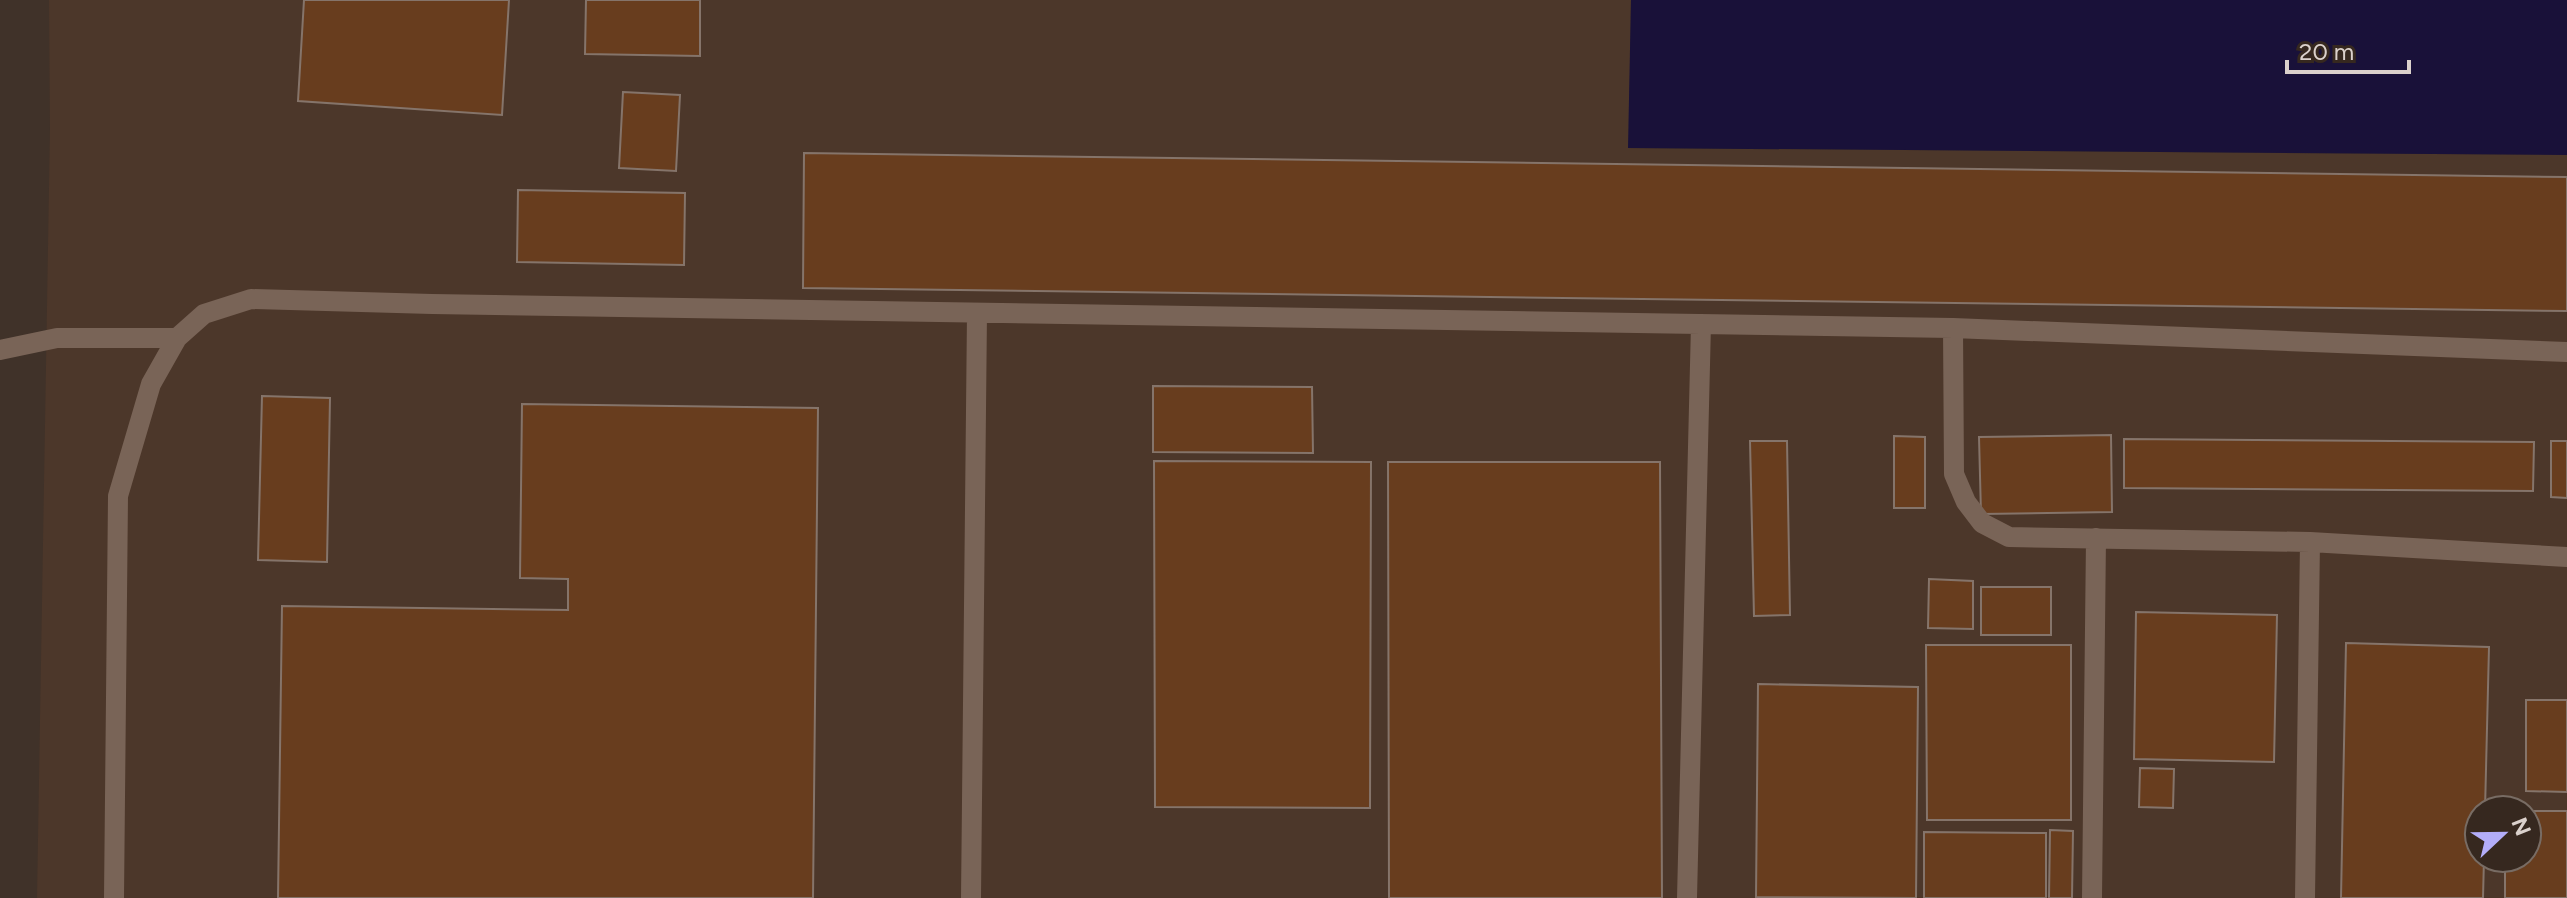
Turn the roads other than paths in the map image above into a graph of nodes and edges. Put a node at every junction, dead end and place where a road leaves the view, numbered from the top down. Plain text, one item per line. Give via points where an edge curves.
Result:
1 (977, 313) junction
2 (1701, 324) junction
3 (1953, 328) junction
4 (177, 338) junction
5 (0, 350) edge
6 (2567, 352) edge
7 (2096, 538) junction
8 (2310, 542) junction
9 (2567, 557) edge
10 (114, 898) edge
11 (971, 898) edge
12 (1687, 898) edge
13 (2092, 898) edge
14 (2305, 898) edge

1 - 2 lane
1 - 4 lane via 251,299 204,314
1 - 11 lane
2 - 3 lane
2 - 12 lane
3 - 6 lane
3 - 7 lane via 1952,448 1954,474 1966,502 1982,523 2009,537
4 - 5 lane via 57,338
4 - 10 lane via 151,384 118,496
7 - 8 lane
7 - 13 lane
8 - 9 lane
8 - 14 lane

